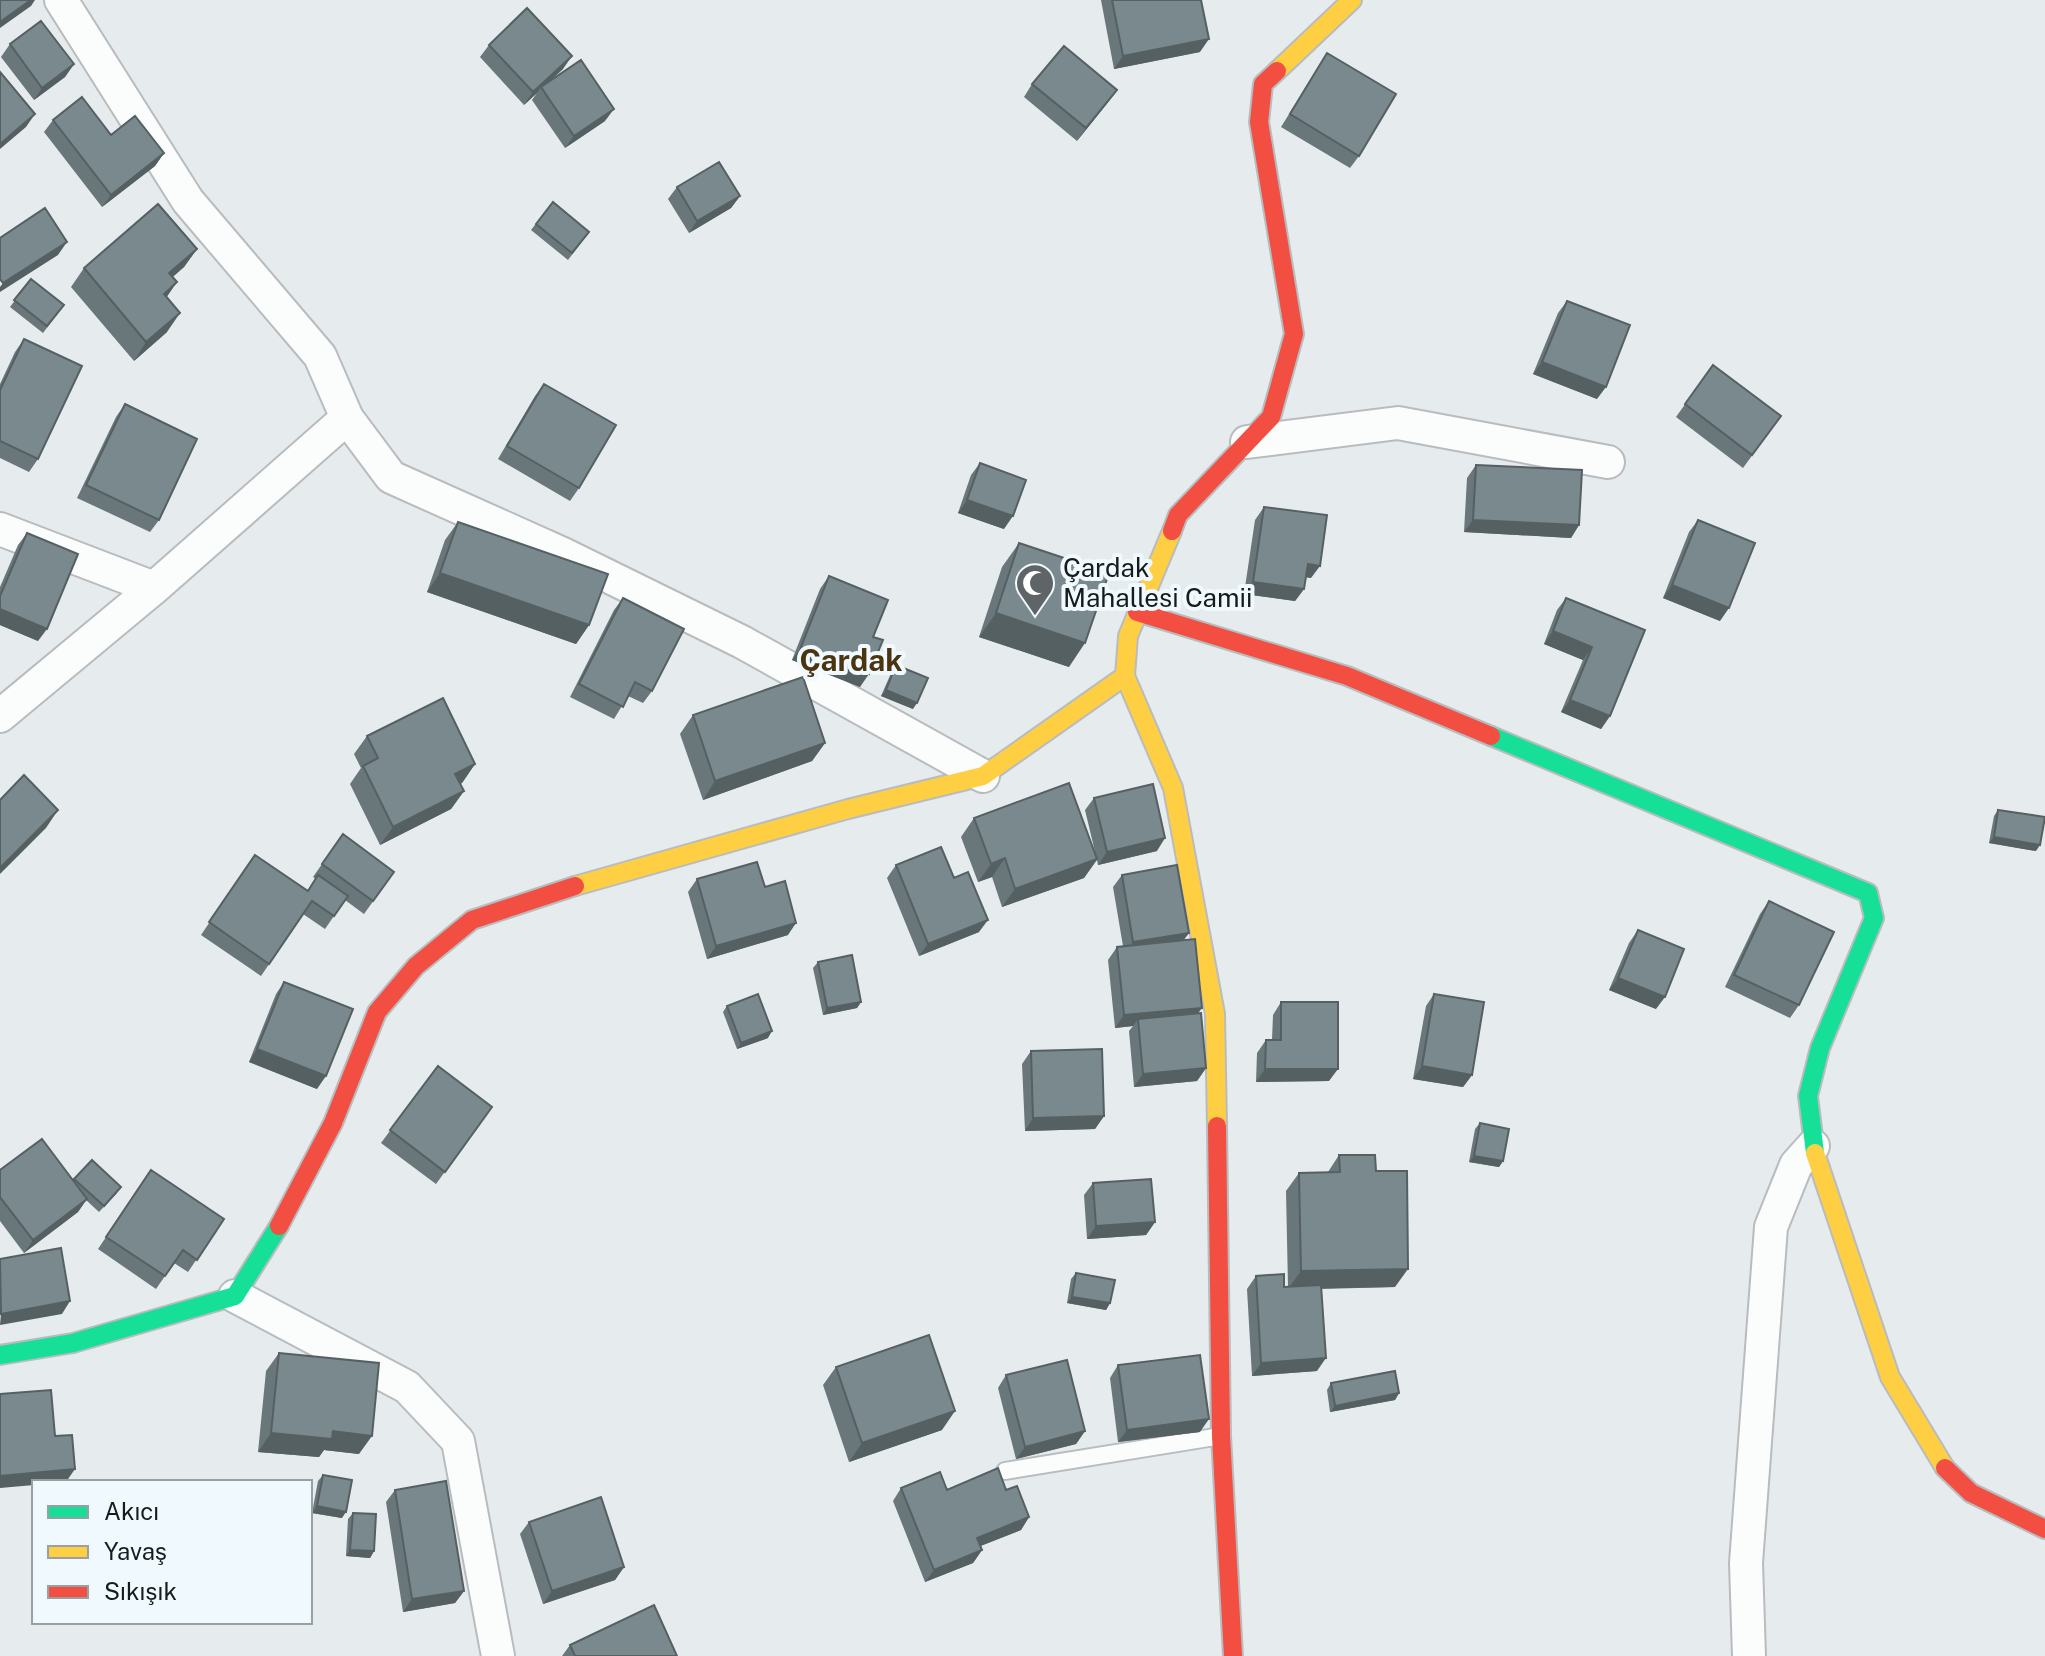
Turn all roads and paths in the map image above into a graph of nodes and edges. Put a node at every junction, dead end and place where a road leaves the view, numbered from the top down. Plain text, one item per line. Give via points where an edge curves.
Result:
1 (61, 0) edge
2 (1352, 0) edge
3 (347, 418) junction
4 (1247, 442) junction
5 (1608, 462) dead end
6 (0, 529) edge
7 (154, 588) junction
8 (1137, 612) junction
9 (1125, 676) junction
10 (0, 716) edge
11 (983, 776) junction
12 (1813, 1146) junction
13 (235, 1296) junction
14 (0, 1355) edge
15 (1221, 1436) junction
16 (1005, 1471) dead end
17 (2045, 1529) edge
18 (498, 1656) edge
19 (1233, 1656) edge
20 (1749, 1656) edge

1 - 3 street via 188,201 320,356
2 - 4 street via 1263,84 1259,122 1294,334 1271,417
3 - 7 street
3 - 11 street via 391,477 742,642
4 - 5 street via 1398,423
4 - 8 street via 1178,515
6 - 7 street
7 - 10 street
8 - 9 street via 1128,636
8 - 12 street via 1347,676 1868,893 1874,918 1820,1048 1808,1096
9 - 11 street
9 - 15 street via 1173,788 1215,1014
11 - 13 street via 575,885 472,920 416,966 377,1012 333,1123 287,1214
12 - 17 street via 1890,1377 1922,1434 1971,1493
12 - 20 street via 1796,1165 1771,1227 1746,1563
13 - 14 street via 73,1343
13 - 18 street via 407,1387 458,1441
15 - 16 lane
15 - 19 street

